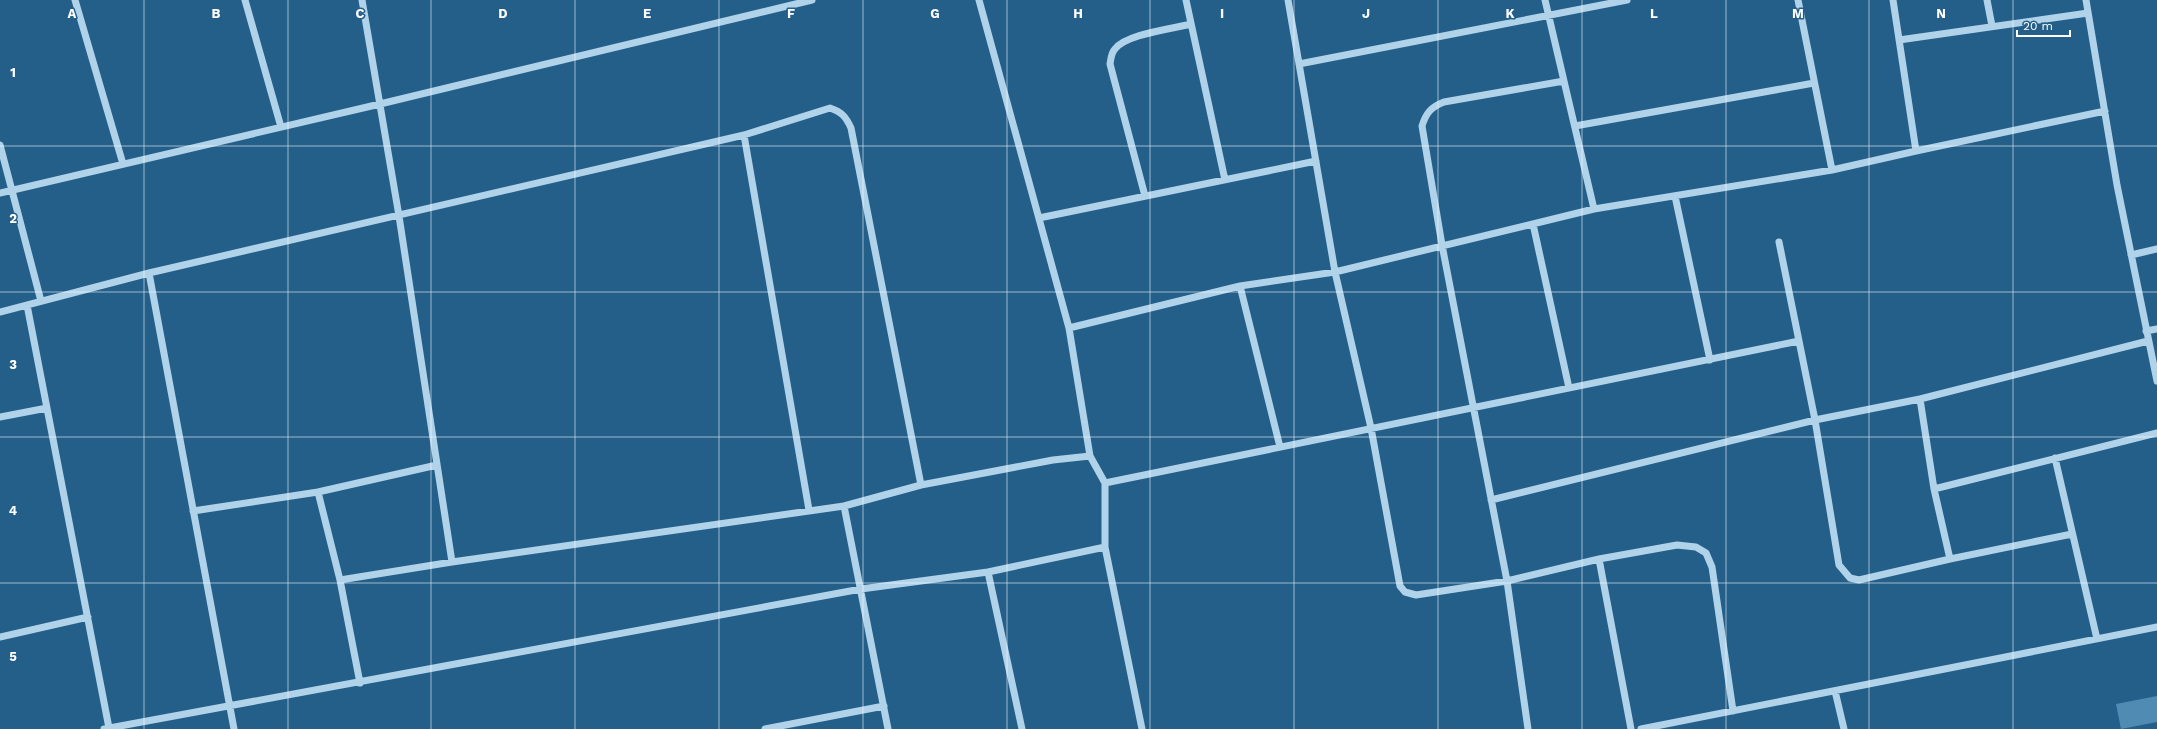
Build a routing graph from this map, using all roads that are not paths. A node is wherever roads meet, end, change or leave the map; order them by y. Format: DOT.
graph roads {
  1 [pos="75,0"];
  2 [pos="245,0"];
  3 [pos="362,0"];
  4 [pos="812,0"];
  5 [pos="979,0"];
  6 [pos="1186,0"];
  7 [pos="1288,0"];
  8 [pos="1545,0"];
  9 [pos="1627,0"];
  10 [pos="1798,0"];
  11 [pos="1893,0"];
  12 [pos="1987,0"];
  13 [pos="2086,0"];
  14 [pos="1617,1"];
  15 [pos="2088,13"];
  16 [pos="1549,15"];
  17 [pos="1191,24"];
  18 [pos="1992,26"];
  19 [pos="1899,40"];
  20 [pos="1299,64"];
  21 [pos="1564,81"];
  22 [pos="1814,83"];
  23 [pos="380,104"];
  24 [pos="2104,111"];
  25 [pos="1575,126"];
  26 [pos="281,127"];
  27 [pos="744,135"];
  28 [pos="0,145"];
  29 [pos="1916,151"];
  30 [pos="1316,161"];
  31 [pos="123,164"];
  32 [pos="1832,170"];
  33 [pos="1225,180"];
  34 [pos="12,190"];
  35 [pos="0,193"];
  36 [pos="1145,196"];
  37 [pos="1675,196"];
  38 [pos="1594,209"];
  39 [pos="399,216"];
  40 [pos="1039,218"];
  41 [pos="1533,224"];
  42 [pos="1779,242"];
  43 [pos="1442,245"];
  44 [pos="2157,249"];
  45 [pos="2131,255"];
  46 [pos="1335,272"];
  47 [pos="149,273"];
  48 [pos="1240,286"];
  49 [pos="41,301"];
  50 [pos="27,305"];
  51 [pos="0,312"];
  52 [pos="1069,328"];
  53 [pos="2157,329"];
  54 [pos="2146,331"];
  55 [pos="1799,341"];
  56 [pos="2148,341"];
  57 [pos="1710,360"];
  58 [pos="2157,381"];
  59 [pos="1569,388"];
  60 [pos="1920,400"];
  61 [pos="1474,407"];
  62 [pos="47,408"];
  63 [pos="0,417"];
  64 [pos="1815,420"];
  65 [pos="1371,428"];
  66 [pos="2157,434"];
  67 [pos="1280,447"];
  68 [pos="1090,456"];
  69 [pos="2055,458"];
  70 [pos="437,465"];
  71 [pos="1105,483"];
  72 [pos="921,485"];
  73 [pos="1934,489"];
  74 [pos="318,492"];
  75 [pos="1491,500"];
  76 [pos="844,506"];
  77 [pos="809,510"];
  78 [pos="193,511"];
  79 [pos="2072,534"];
  80 [pos="1105,547"];
  81 [pos="1599,559"];
  82 [pos="1950,559"];
  83 [pos="452,562"];
  84 [pos="988,572"];
  85 [pos="340,580"];
  86 [pos="1507,581"];
  87 [pos="861,589"];
  88 [pos="88,617"];
  89 [pos="2157,627"];
  90 [pos="0,637"];
  91 [pos="2097,639"];
  92 [pos="360,683"];
  93 [pos="1835,691"];
  94 [pos="230,706"];
  95 [pos="884,706"];
  96 [pos="1733,711"];
  97 [pos="107,728"];
  98 [pos="234,729"];
  99 [pos="765,729"];
  100 [pos="888,729"];
  101 [pos="1022,729"];
  102 [pos="1142,729"];
  103 [pos="1528,729"];
  104 [pos="1631,729"];
  105 [pos="1641,729"];
  106 [pos="1844,729"];
  1 -- 31 [label="street"];
  2 -- 26 [label="street"];
  3 -- 23 [label="street"];
  4 -- 23 [label="street"];
  5 -- 40 [label="street"];
  6 -- 17 [label="street"];
  7 -- 20 [label="street"];
  8 -- 16 [label="street"];
  9 -- 14 [label="street"];
  10 -- 22 [label="street"];
  11 -- 19 [label="street"];
  12 -- 18 [label="street"];
  13 -- 15 [label="street"];
  14 -- 16 [label="street"];
  15 -- 18 [label="street"];
  15 -- 24 [label="street"];
  16 -- 20 [label="street"];
  16 -- 21 [label="street"];
  17 -- 33 [label="street"];
  17 -- 36 [label="street"];
  18 -- 19 [label="street"];
  19 -- 29 [label="street"];
  20 -- 30 [label="street"];
  21 -- 25 [label="street"];
  21 -- 43 [label="street"];
  22 -- 25 [label="street"];
  22 -- 32 [label="street"];
  23 -- 26 [label="street"];
  23 -- 39 [label="street"];
  24 -- 29 [label="street"];
  24 -- 45 [label="street"];
  25 -- 38 [label="street"];
  26 -- 31 [label="street"];
  27 -- 39 [label="street"];
  27 -- 72 [label="street"];
  27 -- 77 [label="street"];
  28 -- 34 [label="street"];
  29 -- 32 [label="street"];
  30 -- 33 [label="street"];
  30 -- 46 [label="street"];
  31 -- 34 [label="street"];
  32 -- 37 [label="street"];
  33 -- 36 [label="street"];
  34 -- 35 [label="street"];
  34 -- 49 [label="street"];
  36 -- 40 [label="street"];
  37 -- 38 [label="street"];
  37 -- 57 [label="street"];
  38 -- 41 [label="street"];
  39 -- 47 [label="street"];
  39 -- 70 [label="street"];
  40 -- 52 [label="street"];
  41 -- 43 [label="street"];
  41 -- 59 [label="street"];
  42 -- 55 [label="street"];
  43 -- 46 [label="street"];
  43 -- 61 [label="street"];
  44 -- 45 [label="street"];
  45 -- 54 [label="street"];
  46 -- 48 [label="street"];
  46 -- 65 [label="street"];
  47 -- 49 [label="street"];
  47 -- 78 [label="street"];
  48 -- 52 [label="street"];
  48 -- 67 [label="street"];
  49 -- 50 [label="street"];
  50 -- 51 [label="street"];
  50 -- 62 [label="street"];
  52 -- 68 [label="street"];
  53 -- 54 [label="street"];
  54 -- 56 [label="street"];
  55 -- 57 [label="street"];
  55 -- 64 [label="street"];
  56 -- 58 [label="street"];
  56 -- 60 [label="street"];
  57 -- 59 [label="street"];
  59 -- 61 [label="street"];
  60 -- 64 [label="street"];
  60 -- 73 [label="street"];
  61 -- 65 [label="street"];
  61 -- 75 [label="street"];
  62 -- 63 [label="street"];
  62 -- 88 [label="street"];
  64 -- 75 [label="street"];
  64 -- 82 [label="street"];
  65 -- 67 [label="street"];
  65 -- 86 [label="street"];
  66 -- 69 [label="street"];
  67 -- 71 [label="street"];
  68 -- 71 [label="street"];
  68 -- 72 [label="street"];
  69 -- 73 [label="street"];
  69 -- 79 [label="street"];
  70 -- 74 [label="street"];
  70 -- 83 [label="street"];
  71 -- 80 [label="street"];
  72 -- 76 [label="street"];
  73 -- 82 [label="street"];
  74 -- 78 [label="street"];
  74 -- 85 [label="street"];
  75 -- 86 [label="street"];
  76 -- 77 [label="street"];
  76 -- 87 [label="street"];
  77 -- 83 [label="street"];
  78 -- 94 [label="street"];
  79 -- 82 [label="street"];
  79 -- 91 [label="street"];
  80 -- 84 [label="street"];
  80 -- 102 [label="street"];
  81 -- 86 [label="street"];
  81 -- 96 [label="street"];
  81 -- 104 [label="street"];
  83 -- 85 [label="street"];
  84 -- 87 [label="street"];
  84 -- 101 [label="street"];
  85 -- 92 [label="street"];
  86 -- 103 [label="street"];
  87 -- 92 [label="street"];
  87 -- 95 [label="street"];
  88 -- 90 [label="street"];
  88 -- 97 [label="street"];
  89 -- 91 [label="street"];
  91 -- 93 [label="street"];
  92 -- 94 [label="street"];
  93 -- 96 [label="street"];
  93 -- 106 [label="street"];
  94 -- 97 [label="street"];
  94 -- 98 [label="street"];
  95 -- 99 [label="street"];
  95 -- 100 [label="street"];
  96 -- 105 [label="street"];
}
